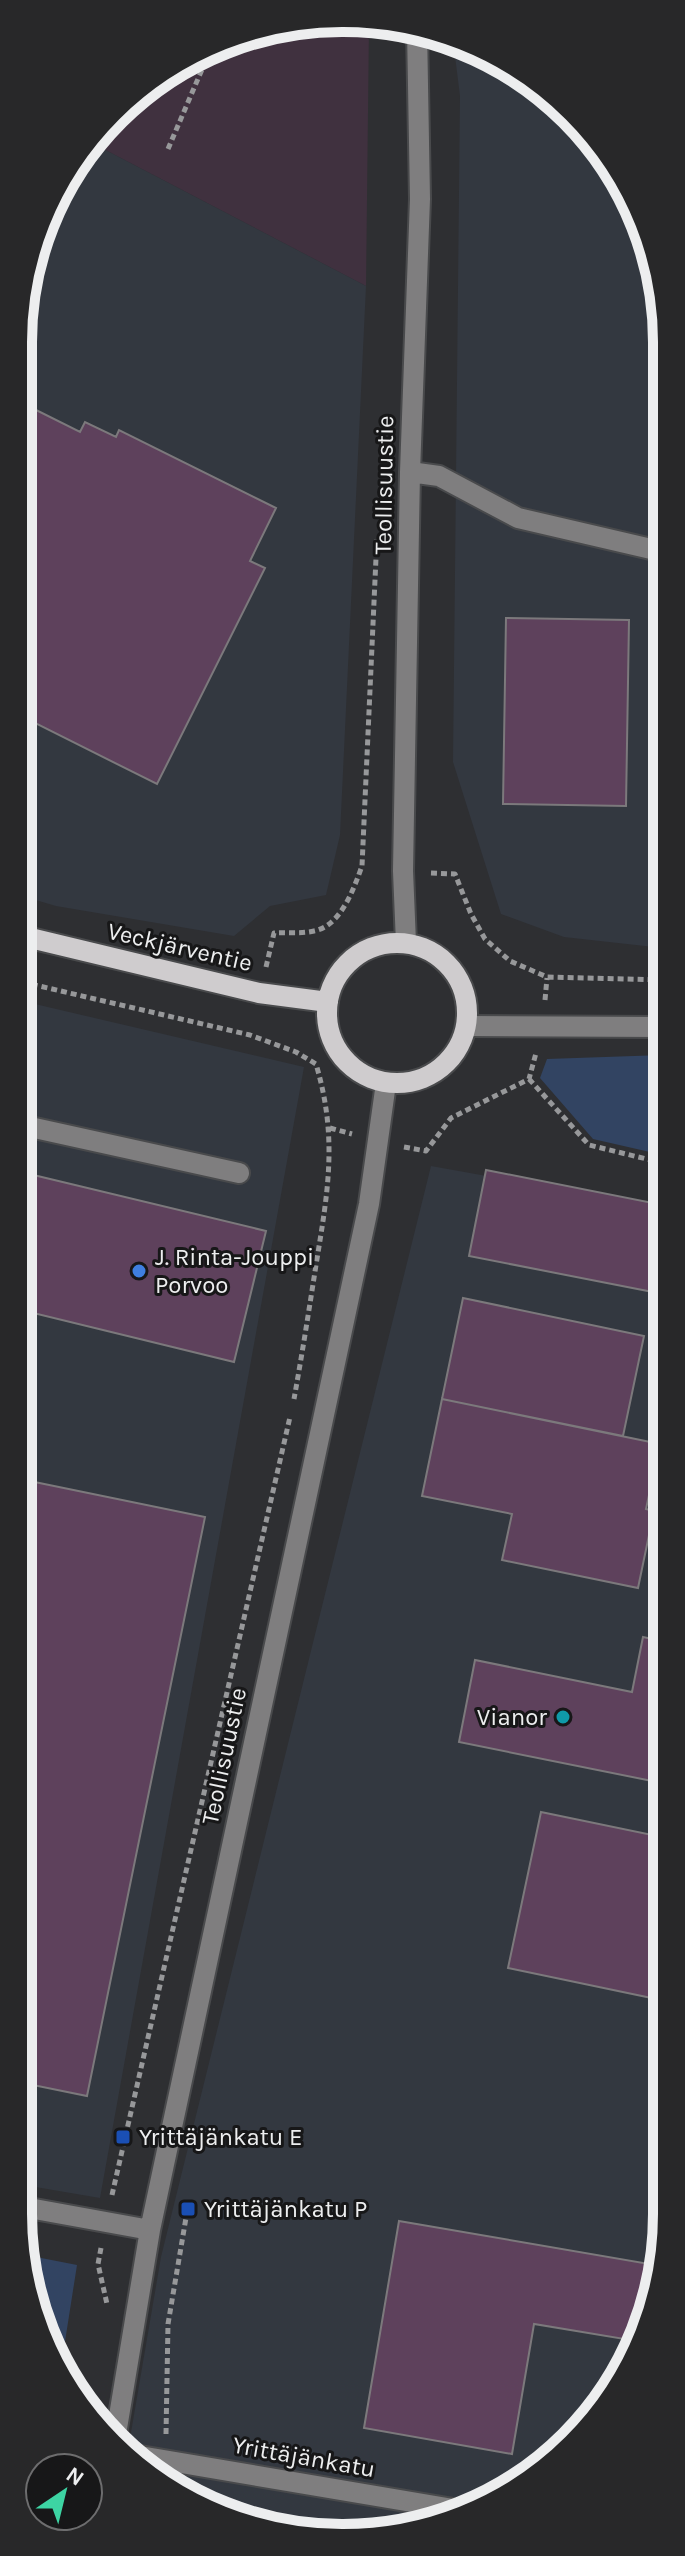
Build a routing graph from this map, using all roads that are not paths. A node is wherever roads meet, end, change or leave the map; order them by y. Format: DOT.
graph roads {
  1 [pos="418,42"];
  2 [pos="410,472"];
  3 [pos="653,549"];
  4 [pos="32,938"];
  5 [pos="406,943"];
  6 [pos="328,1002"];
  7 [pos="467,1026"];
  8 [pos="653,1027"];
  9 [pos="386,1083"];
  10 [pos="32,1127"];
  11 [pos="239,1173"];
  12 [pos="32,2209"];
  13 [pos="150,2230"];
  14 [pos="117,2427"];
  15 [pos="150,2458"];
  16 [pos="444,2507"];
  1 -- 2 [label="street, Teollisuustie"];
  2 -- 3 [label="street"];
  2 -- 5 [label="street, Teollisuustie"];
  4 -- 6 [label="main road, Veckjärventie"];
  5 -- 6 [label="main road"];
  5 -- 7 [label="main road"];
  6 -- 9 [label="main road"];
  7 -- 8 [label="street"];
  7 -- 9 [label="main road"];
  9 -- 13 [label="street, Teollisuustie"];
  10 -- 11 [label="street"];
  12 -- 13 [label="street"];
  13 -- 14 [label="street, Teollisuustie"];
  15 -- 16 [label="street, Yrittäjänkatu"];
}
